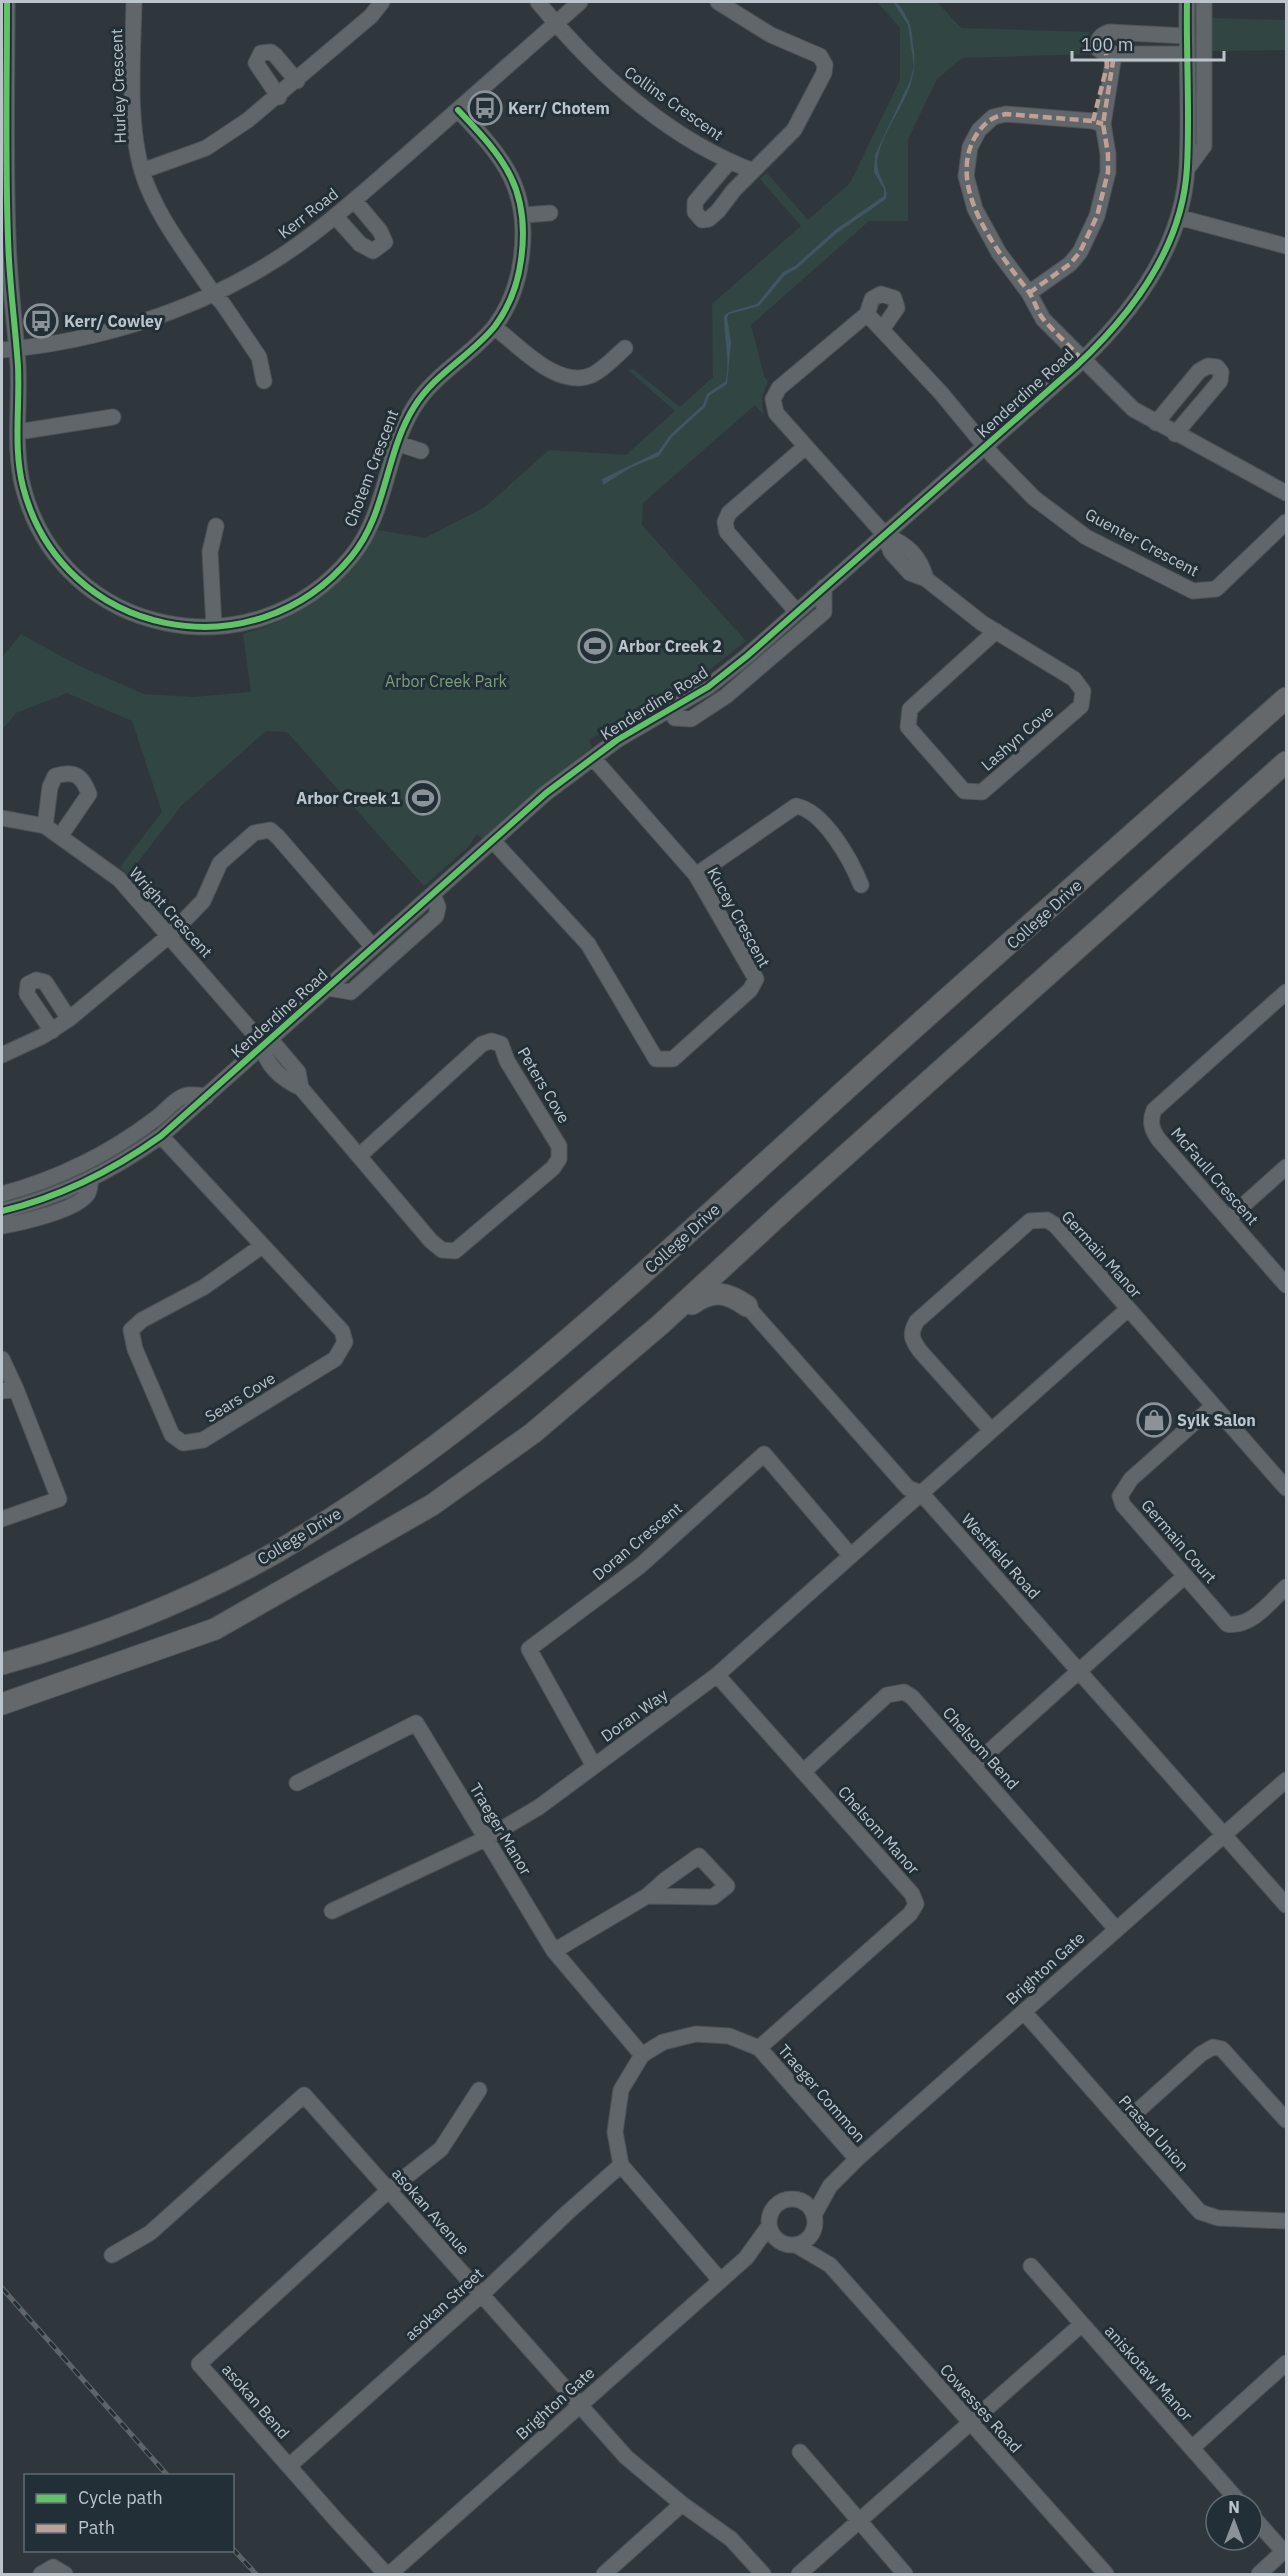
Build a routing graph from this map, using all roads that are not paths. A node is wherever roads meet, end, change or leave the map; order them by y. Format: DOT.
graph roads {
  1 [pos="7,2"];
  2 [pos="134,2"];
  3 [pos="382,2"];
  4 [pos="538,2"];
  5 [pos="580,2"];
  6 [pos="718,2"];
  7 [pos="1187,2"];
  8 [pos="1204,2"];
  9 [pos="556,23"];
  10 [pos="1186,36"];
  11 [pos="1110,54"];
  12 [pos="1187,54"];
  13 [pos="297,81"];
  14 [pos="279,97"];
  15 [pos="458,110"];
  16 [pos="1098,122"];
  17 [pos="729,162"];
  18 [pos="1187,169"];
  19 [pos="142,171"];
  20 [pos="753,171"];
  21 [pos="354,200"];
  22 [pos="550,213"];
  23 [pos="525,215"];
  24 [pos="335,216"];
  25 [pos="1178,217"];
  26 [pos="1287,246"];
  27 [pos="213,293"];
  28 [pos="1029,293"];
  29 [pos="867,314"];
  30 [pos="494,327"];
  31 [pos="883,328"];
  32 [pos="625,348"];
  33 [pos="9,349"];
  34 [pos="1082,360"];
  35 [pos="264,381"];
  36 [pos="113,417"];
  37 [pos="1156,423"];
  38 [pos="18,432"];
  39 [pos="1175,434"];
  40 [pos="396,443"];
  41 [pos="805,447"];
  42 [pos="985,447"];
  43 [pos="421,451"];
  44 [pos="1287,493"];
  45 [pos="1287,522"];
  46 [pos="216,526"];
  47 [pos="885,535"];
  48 [pos="824,587"];
  49 [pos="796,611"];
  50 [pos="214,627"];
  51 [pos="996,631"];
  52 [pos="1287,680"];
  53 [pos="1287,698"];
  54 [pos="670,710"];
  55 [pos="593,758"];
  56 [pos="1285,764"];
  57 [pos="2,818"];
  58 [pos="45,826"];
  59 [pos="61,835"];
  60 [pos="494,842"];
  61 [pos="696,875"];
  62 [pos="861,885"];
  63 [pos="1074,887"];
  64 [pos="433,894"];
  65 [pos="170,935"];
  66 [pos="373,947"];
  67 [pos="328,988"];
  68 [pos="1287,992"];
  69 [pos="69,1019"];
  70 [pos="52,1030"];
  71 [pos="263,1044"];
  72 [pos="2,1055"];
  73 [pos="206,1097"];
  74 [pos="162,1136"];
  75 [pos="359,1156"];
  76 [pos="1287,1167"];
  77 [pos="91,1179"];
  78 [pos="2,1194"];
  79 [pos="2,1211"];
  80 [pos="1228,1219"];
  81 [pos="2,1226"];
  82 [pos="262,1246"];
  83 [pos="1287,1285"];
  84 [pos="747,1306"];
  85 [pos="1128,1309"];
  86 [pos="661,1324"];
  87 [pos="2,1359"];
  88 [pos="9,1390"];
  89 [pos="1213,1406"];
  90 [pos="990,1429"];
  91 [pos="1287,1488"];
  92 [pos="921,1494"];
  93 [pos="2,1519"];
  94 [pos="851,1556"];
  95 [pos="1185,1576"];
  96 [pos="1287,1587"];
  97 [pos="2,1664"];
  98 [pos="1079,1672"];
  99 [pos="717,1675"];
  100 [pos="2,1704"];
  101 [pos="594,1766"];
  102 [pos="973,1767"];
  103 [pos="803,1772"];
  104 [pos="1287,1780"];
  105 [pos="297,1783"];
  106 [pos="1224,1835"];
  107 [pos="485,1839"];
  108 [pos="647,1896"];
  109 [pos="1287,1905"];
  110 [pos="332,1911"];
  111 [pos="1116,1929"];
  112 [pos="554,1951"];
  113 [pos="1024,2012"];
  114 [pos="759,2048"];
  115 [pos="642,2055"];
  116 [pos="478,2090"];
  117 [pos="1287,2120"];
  118 [pos="1123,2124"];
  119 [pos="857,2159"];
  120 [pos="621,2165"];
  121 [pos="830,2186"];
  122 [pos="389,2190"];
  123 [pos="797,2199"];
  124 [pos="1287,2221"];
  125 [pos="814,2223"];
  126 [pos="769,2226"];
  127 [pos="789,2244"];
  128 [pos="112,2255"];
  129 [pos="746,2258"];
  130 [pos="830,2265"];
  131 [pos="1031,2266"];
  132 [pos="720,2280"];
  133 [pos="481,2295"];
  134 [pos="1082,2324"];
  135 [pos="1287,2363"];
  136 [pos="580,2404"];
  137 [pos="970,2423"];
  138 [pos="1192,2448"];
  139 [pos="800,2452"];
  140 [pos="289,2466"];
  141 [pos="1231,2492"];
  142 [pos="682,2504"];
  143 [pos="858,2522"];
  144 [pos="1264,2529"];
  145 [pos="1285,2551"];
  146 [pos="40,2574"];
  147 [pos="65,2574"];
  148 [pos="386,2574"];
  149 [pos="604,2574"];
  150 [pos="763,2574"];
  151 [pos="799,2574"];
  152 [pos="906,2574"];
  153 [pos="1106,2574"];
  154 [pos="1259,2574"];
  1 -- 33 [label="street, Chotem Crescent"];
  2 -- 19 [label="street, Hurley Crescent"];
  3 -- 13 [label="street"];
  4 -- 9 [label="street, Collins Crescent"];
  5 -- 9 [label="street, Kerr Road"];
  6 -- 20 [label="street"];
  7 -- 10 [label="street, Kenderdine Road"];
  8 -- 18 [label="street, Kenderdine Road"];
  9 -- 15 [label="street, Kerr Road"];
  9 -- 17 [label="street, Collins Crescent"];
  10 -- 11 [label="street"];
  10 -- 12 [label="street, Kenderdine Road"];
  11 -- 12 [label="street"];
  11 -- 16 [label="street"];
  12 -- 18 [label="street, Kenderdine Road"];
  13 -- 14 [label="street"];
  13 -- 14 [label="street"];
  14 -- 19 [label="street"];
  15 -- 21 [label="street, Kerr Road"];
  15 -- 23 [label="street, Chotem Crescent"];
  16 -- 28 [label="street"];
  16 -- 28 [label="street"];
  17 -- 20 [label="street, Collins Crescent"];
  17 -- 20 [label="street"];
  18 -- 25 [label="street, Kenderdine Road"];
  19 -- 27 [label="street, Hurley Crescent"];
  21 -- 24 [label="street, Kerr Road"];
  21 -- 24 [label="street"];
  22 -- 23 [label="street"];
  23 -- 30 [label="street, Chotem Crescent"];
  24 -- 27 [label="street, Kerr Road"];
  25 -- 26 [label="street"];
  25 -- 34 [label="street, Kenderdine Road"];
  27 -- 33 [label="street, Kerr Road"];
  27 -- 35 [label="street, Hurley Crescent"];
  28 -- 34 [label="street"];
  29 -- 31 [label="street"];
  29 -- 31 [label="street"];
  29 -- 41 [label="street, Lashyn Cove"];
  30 -- 32 [label="street"];
  30 -- 40 [label="street, Chotem Crescent"];
  31 -- 42 [label="street, Guenter Crescent"];
  33 -- 38 [label="street, Chotem Crescent"];
  34 -- 37 [label="street"];
  34 -- 42 [label="street, Kenderdine Road"];
  36 -- 38 [label="street"];
  37 -- 39 [label="street"];
  37 -- 39 [label="street"];
  38 -- 50 [label="street, Chotem Crescent"];
  39 -- 44 [label="street"];
  40 -- 43 [label="street"];
  40 -- 50 [label="street, Chotem Crescent"];
  41 -- 47 [label="street, Lashyn Cove"];
  41 -- 49 [label="street"];
  42 -- 45 [label="street, Guenter Crescent"];
  42 -- 47 [label="street, Kenderdine Road"];
  46 -- 50 [label="street"];
  47 -- 48 [label="street, Kenderdine Road"];
  47 -- 51 [label="street, Lashyn Cove"];
  48 -- 49 [label="street, Kenderdine Road"];
  48 -- 54 [label="street, Kenderdine Road"];
  49 -- 54 [label="street, Kenderdine Road"];
  51 -- 51 [label="street, Lashyn Cove"];
  52 -- 63 [label="highway"];
  53 -- 63 [label="highway, College Drive"];
  54 -- 55 [label="street, Kenderdine Road"];
  55 -- 60 [label="street, Kenderdine Road"];
  55 -- 61 [label="street, Kucey Crescent"];
  56 -- 86 [label="highway"];
  57 -- 58 [label="street, Wright Crescent"];
  58 -- 59 [label="street, Wright Crescent"];
  58 -- 59 [label="street"];
  59 -- 65 [label="street, Wright Crescent"];
  60 -- 61 [label="street, Kucey Crescent"];
  60 -- 64 [label="street, Kenderdine Road"];
  61 -- 62 [label="street"];
  63 -- 97 [label="highway, College Drive"];
  64 -- 66 [label="street, Kenderdine Road"];
  64 -- 67 [label="street, Kenderdine Road"];
  65 -- 66 [label="street"];
  65 -- 69 [label="street"];
  65 -- 71 [label="street, Wright Crescent"];
  66 -- 67 [label="street, Kenderdine Road"];
  67 -- 71 [label="street, Kenderdine Road"];
  68 -- 80 [label="street, McFaull Crescent"];
  69 -- 70 [label="street"];
  69 -- 70 [label="street"];
  70 -- 72 [label="street"];
  71 -- 73 [label="street, Kenderdine Road"];
  71 -- 75 [label="street, Peters Cove"];
  73 -- 74 [label="street, Kenderdine Road"];
  73 -- 78 [label="street"];
  74 -- 77 [label="street, Kenderdine Road"];
  74 -- 82 [label="street, Sears Cove"];
  75 -- 75 [label="street, Peters Cove"];
  76 -- 80 [label="street"];
  77 -- 79 [label="street, Kenderdine Road"];
  77 -- 81 [label="street, Kenderdine Road"];
  80 -- 83 [label="street, McFaull Crescent"];
  82 -- 82 [label="street, Sears Cove"];
  84 -- 86 [label="highway"];
  84 -- 92 [label="street, Westfield Road"];
  85 -- 89 [label="street, Germain Manor"];
  85 -- 90 [label="street, Doran Way"];
  85 -- 90 [label="street, Germain Manor"];
  86 -- 100 [label="highway"];
  87 -- 88 [label="street"];
  88 -- 93 [label="street"];
  89 -- 91 [label="street, Germain Manor"];
  89 -- 95 [label="street, Germain Court"];
  90 -- 92 [label="street, Doran Way"];
  92 -- 94 [label="street, Doran Way"];
  92 -- 98 [label="street, Westfield Road"];
  94 -- 99 [label="street, Doran Way"];
  94 -- 101 [label="street, Doran Crescent"];
  95 -- 96 [label="street, Germain Court"];
  95 -- 98 [label="street"];
  98 -- 102 [label="street"];
  98 -- 106 [label="street, Westfield Road"];
  99 -- 101 [label="street, Doran Way"];
  99 -- 103 [label="street, Chelsom Manor"];
  101 -- 107 [label="street, Doran Way"];
  102 -- 103 [label="street, Chelsom Bend"];
  102 -- 111 [label="street, Chelsom Bend"];
  103 -- 114 [label="street, Chelsom Manor"];
  104 -- 106 [label="street, Brighton Gate"];
  105 -- 107 [label="street, Traeger Manor"];
  106 -- 109 [label="street, Westfield Road"];
  106 -- 111 [label="street, Brighton Gate"];
  107 -- 110 [label="street, Doran Way"];
  107 -- 112 [label="street, Traeger Manor"];
  108 -- 108 [label="street"];
  108 -- 112 [label="street"];
  111 -- 113 [label="street, Brighton Gate"];
  112 -- 115 [label="street, Traeger Manor"];
  113 -- 118 [label="street, Prasad Union"];
  113 -- 119 [label="street, Brighton Gate"];
  114 -- 115 [label="street, Traeger Common"];
  114 -- 119 [label="street, Traeger Common"];
  115 -- 120 [label="street"];
  116 -- 122 [label="street"];
  117 -- 118 [label="street"];
  118 -- 124 [label="street, Prasad Union"];
  119 -- 121 [label="street, Brighton Gate"];
  120 -- 132 [label="street"];
  120 -- 133 [label="street, asokan Street"];
  121 -- 123 [label="street, Brighton Gate"];
  121 -- 125 [label="street, Brighton Gate"];
  122 -- 128 [label="street, asokan Avenue"];
  122 -- 133 [label="street, asokan Avenue"];
  122 -- 140 [label="street, asokan Bend"];
  123 -- 125 [label="street"];
  123 -- 126 [label="street"];
  125 -- 127 [label="street"];
  125 -- 130 [label="street, Cowesses Road"];
  126 -- 127 [label="street"];
  126 -- 129 [label="street, Brighton Gate"];
  127 -- 129 [label="street, Brighton Gate"];
  127 -- 130 [label="street, Cowesses Road"];
  129 -- 132 [label="street, Brighton Gate"];
  130 -- 137 [label="street, Cowesses Road"];
  131 -- 134 [label="street"];
  132 -- 136 [label="street, Brighton Gate"];
  133 -- 136 [label="street, asokan Avenue"];
  133 -- 140 [label="street, asokan Street"];
  134 -- 137 [label="street, aniskotaw Manor"];
  134 -- 138 [label="street, aniskotaw Manor"];
  135 -- 138 [label="street"];
  136 -- 142 [label="street, asokan Avenue"];
  136 -- 148 [label="street, Brighton Gate"];
  137 -- 143 [label="street, aniskotaw Manor"];
  137 -- 153 [label="street, Cowesses Road"];
  138 -- 141 [label="street, aniskotaw Manor"];
  139 -- 143 [label="street"];
  140 -- 148 [label="street, asokan Bend"];
  142 -- 149 [label="street"];
  142 -- 150 [label="street, asokan Avenue"];
  143 -- 151 [label="street, aniskotaw Manor"];
  143 -- 152 [label="street"];
  144 -- 145 [label="street"];
  145 -- 154 [label="street"];
  146 -- 147 [label="street"];
}
